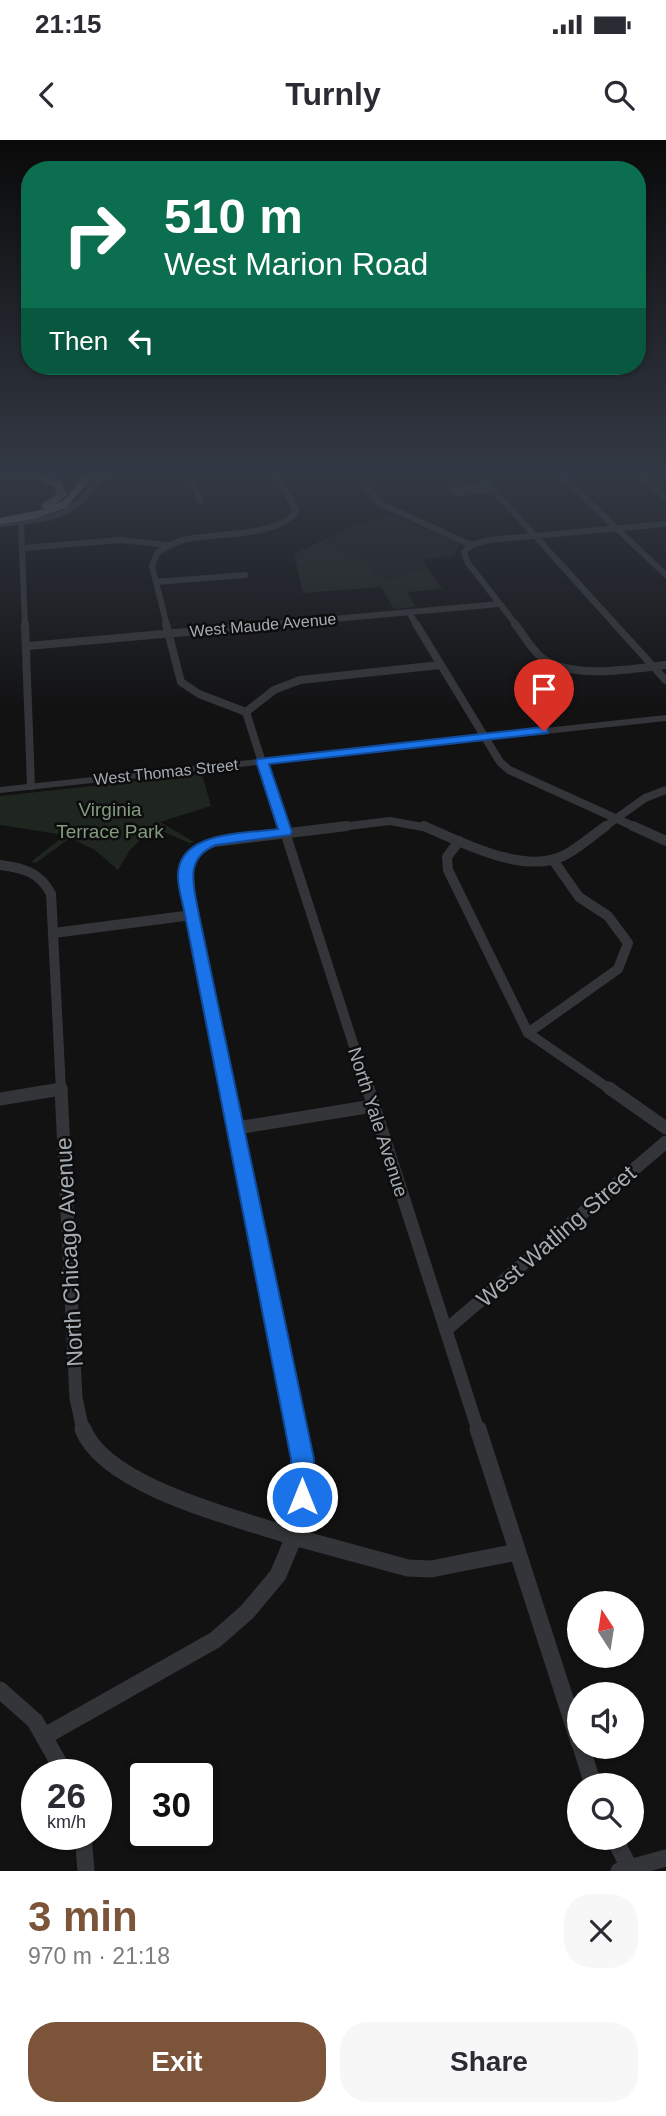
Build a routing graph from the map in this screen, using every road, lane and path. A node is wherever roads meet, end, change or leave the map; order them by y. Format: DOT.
graph roads {
  1 [pos="23,550"];
  2 [pos="161,550"];
  3 [pos="466,550"];
  4 [pos="547,550"];
  5 [pos="640,550"];
  6 [pos="245,575"];
  7 [pos="666,575"];
  8 [pos="156,582"];
  9 [pos="499,604"];
  10 [pos="409,612"];
  11 [pos="167,634"];
  12 [pos="27,646"];
  13 [pos="440,665"];
  14 [pos="666,665"];
  15 [pos="556,666"];
  16 [pos="652,666"];
  17 [pos="569,670"];
  18 [pos="666,681"];
  19 [pos="246,712"];
  20 [pos="666,718"];
  21 [pos="485,737"];
  22 [pos="262,761"];
  23 [pos="31,786"];
  24 [pos="0,789"];
  25 [pos="666,790"];
  26 [pos="615,818"];
  27 [pos="285,832"];
  28 [pos="459,841"];
  29 [pos="666,841"];
  30 [pos="553,860"];
  31 [pos="0,865"];
  32 [pos="192,915"];
  33 [pos="54,933"];
  34 [pos="527,1033"];
  35 [pos="61,1089"];
  36 [pos="0,1098"];
  37 [pos="373,1106"];
  38 [pos="237,1128"];
  39 [pos="666,1128"];
  40 [pos="666,1142"];
  41 [pos="446,1331"];
  42 [pos="294,1537"];
  43 [pos="517,1552"];
  44 [pos="0,1690"];
  45 [pos="567,1704"];
  46 [pos="45,1736"];
  47 [pos="57,1759"];
  48 [pos="84,1850"];
  49 [pos="618,1850"];
  50 [pos="666,1858"];
  51 [pos="626,1870"];
  52 [pos="86,1871"];
  1 -- 12 [label="street"];
  2 -- 8 [label="street"];
  3 -- 9 [label="street"];
  4 -- 16 [label="street"];
  5 -- 7 [label="street"];
  6 -- 8 [label="street"];
  8 -- 11 [label="street"];
  9 -- 10 [label="street, West Maude Avenue"];
  9 -- 15 [label="street"];
  10 -- 11 [label="street, West Maude Avenue"];
  10 -- 13 [label="street"];
  11 -- 12 [label="street, West Maude Avenue"];
  11 -- 19 [label="street"];
  12 -- 23 [label="street"];
  13 -- 19 [label="street"];
  13 -- 21 [label="street"];
  14 -- 16 [label="street"];
  15 -- 17 [label="street"];
  15 -- 17 [label="street"];
  16 -- 17 [label="street"];
  16 -- 18 [label="street"];
  19 -- 22 [label="street, North Yale Avenue"];
  20 -- 21 [label="street, West Thomas Street"];
  21 -- 22 [label="street, West Thomas Street"];
  21 -- 26 [label="street"];
  22 -- 23 [label="street, West Thomas Street"];
  22 -- 27 [label="street, North Yale Avenue"];
  23 -- 24 [label="street, West Thomas Street"];
  25 -- 26 [label="street"];
  26 -- 29 [label="street"];
  26 -- 30 [label="street"];
  27 -- 28 [label="street"];
  27 -- 32 [label="street"];
  27 -- 37 [label="street, North Yale Avenue"];
  28 -- 30 [label="street"];
  28 -- 34 [label="street"];
  30 -- 34 [label="street"];
  31 -- 33 [label="street, North Chicago Avenue"];
  32 -- 33 [label="street"];
  32 -- 38 [label="street"];
  33 -- 35 [label="street, North Chicago Avenue"];
  34 -- 39 [label="street"];
  35 -- 36 [label="street"];
  35 -- 42 [label="street, North Chicago Avenue"];
  37 -- 38 [label="street"];
  37 -- 41 [label="street, North Yale Avenue"];
  38 -- 42 [label="street"];
  40 -- 41 [label="street, West Watling Street"];
  41 -- 43 [label="street, North Yale Avenue"];
  42 -- 43 [label="street, North Chicago Avenue"];
  42 -- 46 [label="street"];
  43 -- 45 [label="street, North Yale Avenue"];
  44 -- 46 [label="street"];
  46 -- 47 [label="street"];
  48 -- 52 [label="street"];
  49 -- 51 [label="street"];
  50 -- 51 [label="street"];
}
